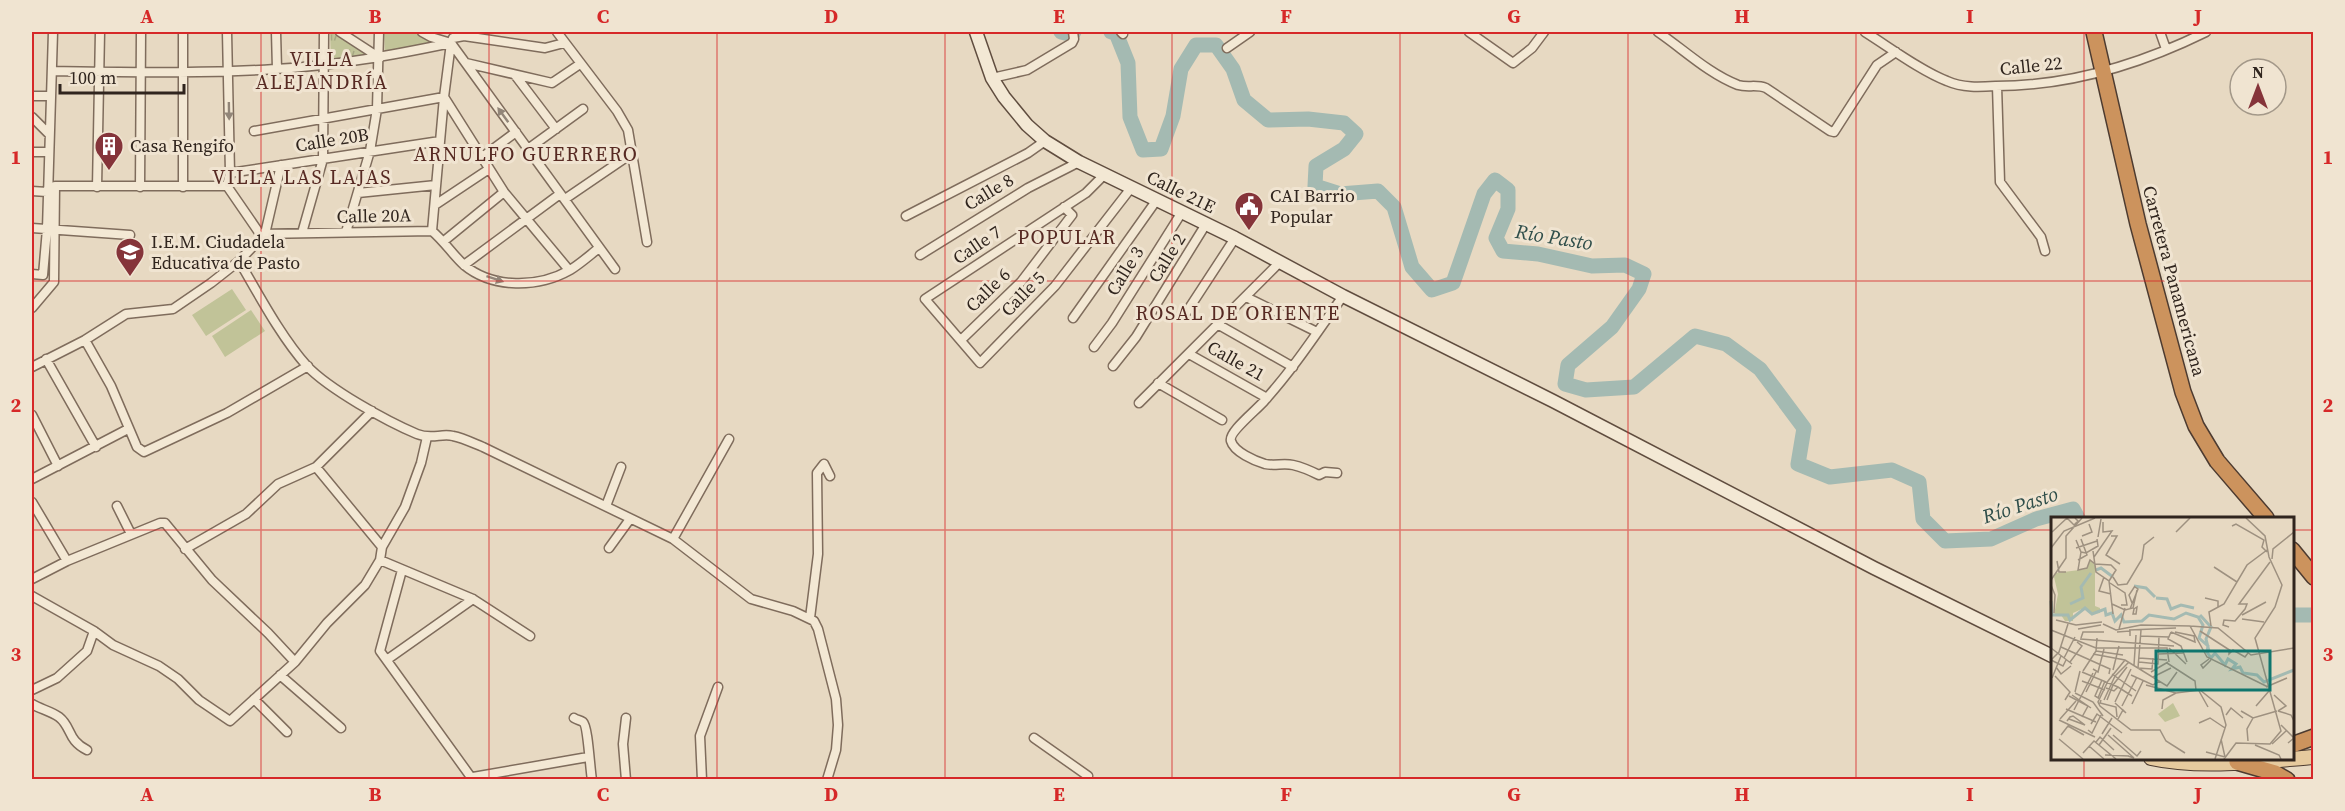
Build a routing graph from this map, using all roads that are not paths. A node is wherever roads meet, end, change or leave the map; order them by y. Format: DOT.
graph roads {
  1 [pos="53,32"];
  2 [pos="100,32"];
  3 [pos="141,32"];
  4 [pos="183,32"];
  5 [pos="227,32"];
  6 [pos="276,32"];
  7 [pos="324,32"];
  8 [pos="340,32"];
  9 [pos="379,32"];
  10 [pos="422,32"];
  11 [pos="557,32"];
  12 [pos="976,32"];
  13 [pos="1250,32"];
  14 [pos="1468,32"];
  15 [pos="1544,32"];
  16 [pos="1658,32"];
  17 [pos="1865,32"];
  18 [pos="2094,32"];
  19 [pos="2160,32"];
  20 [pos="2206,32"];
  21 [pos="1074,35"];
  22 [pos="451,43"];
  23 [pos="564,43"];
  24 [pos="1227,48"];
  25 [pos="2166,50"];
  26 [pos="1896,52"];
  27 [pos="380,57"];
  28 [pos="465,63"];
  29 [pos="580,64"];
  30 [pos="325,65"];
  31 [pos="277,69"];
  32 [pos="52,71"];
  33 [pos="100,71"];
  34 [pos="141,72"];
  35 [pos="228,72"];
  36 [pos="2103,72"];
  37 [pos="184,73"];
  38 [pos="515,75"];
  39 [pos="992,78"];
  40 [pos="1997,86"];
  41 [pos="32,96"];
  42 [pos="50,96"];
  43 [pos="444,96"];
  44 [pos="377,109"];
  45 [pos="583,109"];
  46 [pos="323,118"];
  47 [pos="35,120"];
  48 [pos="556,129"];
  49 [pos="32,131"];
  50 [pos="254,131"];
  51 [pos="516,132"];
  52 [pos="48,134"];
  53 [pos="440,141"];
  54 [pos="1045,141"];
  55 [pos="528,149"];
  56 [pos="32,152"];
  57 [pos="48,152"];
  58 [pos="370,152"];
  59 [pos="631,154"];
  60 [pos="481,158"];
  61 [pos="323,159"];
  62 [pos="1078,162"];
  63 [pos="281,165"];
  64 [pos="489,169"];
  65 [pos="230,173"];
  66 [pos="1104,175"];
  67 [pos="436,185"];
  68 [pos="56,186"];
  69 [pos="227,186"];
  70 [pos="97,187"];
  71 [pos="140,187"];
  72 [pos="183,187"];
  73 [pos="1131,188"];
  74 [pos="32,191"];
  75 [pos="47,192"];
  76 [pos="504,192"];
  77 [pos="358,193"];
  78 [pos="562,197"];
  79 [pos="1155,201"];
  80 [pos="435,205"];
  81 [pos="1064,207"];
  82 [pos="1182,212"];
  83 [pos="906,216"];
  84 [pos="525,218"];
  85 [pos="1206,224"];
  86 [pos="32,228"];
  87 [pos="50,230"];
  88 [pos="432,231"];
  89 [pos="346,232"];
  90 [pos="302,233"];
  91 [pos="266,234"];
  92 [pos="130,235"];
  93 [pos="1235,238"];
  94 [pos="444,241"];
  95 [pos="646,242"];
  96 [pos="599,248"];
  97 [pos="2045,251"];
  98 [pos="920,255"];
  99 [pos="239,261"];
  100 [pos="1280,263"];
  101 [pos="464,265"];
  102 [pos="615,269"];
  103 [pos="569,270"];
  104 [pos="32,274"];
  105 [pos="1343,296"];
  106 [pos="1246,297"];
  107 [pos="32,308"];
  108 [pos="1186,313"];
  109 [pos="1072,318"];
  110 [pos="1220,325"];
  111 [pos="1317,332"];
  112 [pos="85,340"];
  113 [pos="961,340"];
  114 [pos="1094,347"];
  115 [pos="1188,354"];
  116 [pos="46,359"];
  117 [pos="308,366"];
  118 [pos="1113,366"];
  119 [pos="32,367"];
  120 [pos="1293,367"];
  121 [pos="1158,383"];
  122 [pos="1268,398"];
  123 [pos="1139,403"];
  124 [pos="372,411"];
  125 [pos="32,415"];
  126 [pos="1222,420"];
  127 [pos="128,429"];
  128 [pos="427,437"];
  129 [pos="729,439"];
  130 [pos="96,447"];
  131 [pos="58,466"];
  132 [pos="316,467"];
  133 [pos="621,467"];
  134 [pos="1337,473"];
  135 [pos="830,476"];
  136 [pos="32,479"];
  137 [pos="32,502"];
  138 [pos="117,506"];
  139 [pos="606,506"];
  140 [pos="2264,517"];
  141 [pos="630,519"];
  142 [pos="131,534"];
  143 [pos="673,539"];
  144 [pos="382,547"];
  145 [pos="609,548"];
  146 [pos="185,549"];
  147 [pos="2294,553"];
  148 [pos="380,560"];
  149 [pos="67,561"];
  150 [pos="402,570"];
  151 [pos="2313,577"];
  152 [pos="32,579"];
  153 [pos="32,596"];
  154 [pos="473,599"];
  155 [pos="810,618"];
  156 [pos="94,631"];
  157 [pos="530,636"];
  158 [pos="2025,642"];
  159 [pos="2051,655"];
  160 [pos="388,659"];
  161 [pos="295,662"];
  162 [pos="2051,666"];
  163 [pos="280,675"];
  164 [pos="717,687"];
  165 [pos="32,690"];
  166 [pos="254,699"];
  167 [pos="32,704"];
  168 [pos="574,718"];
  169 [pos="626,718"];
  170 [pos="341,728"];
  171 [pos="287,732"];
  172 [pos="1034,738"];
  173 [pos="2313,738"];
  174 [pos="2294,744"];
  175 [pos="87,750"];
  176 [pos="588,757"];
  177 [pos="2156,760"];
  178 [pos="2259,760"];
  179 [pos="2237,762"];
  180 [pos="473,778"];
  181 [pos="592,780"];
  182 [pos="626,780"];
  183 [pos="702,780"];
  184 [pos="827,780"];
  185 [pos="1085,780"];
  186 [pos="2287,780"];
  1 -- 32 [label="street"];
  2 -- 33 [label="street"];
  3 -- 34 [label="street"];
  4 -- 37 [label="street"];
  5 -- 35 [label="street"];
  6 -- 31 [label="street"];
  7 -- 30 [label="street"];
  8 -- 27 [label="street"];
  9 -- 27 [label="street"];
  10 -- 22 [label="street"];
  11 -- 23 [label="street"];
  12 -- 39 [label="main road, Calle 21E"];
  13 -- 24 [label="street"];
  14 -- 15 [label="street"];
  16 -- 26 [label="street"];
  17 -- 26 [label="street, Calle 22"];
  18 -- 36 [label="highway, Carretera Panamericana"];
  19 -- 25 [label="street"];
  20 -- 25 [label="street, Calle 22"];
  21 -- 39 [label="street"];
  22 -- 23 [label="street"];
  22 -- 27 [label="street"];
  22 -- 28 [label="street"];
  22 -- 43 [label="street"];
  23 -- 29 [label="street"];
  25 -- 36 [label="street, Calle 22"];
  26 -- 40 [label="street, Calle 22"];
  27 -- 30 [label="street"];
  27 -- 44 [label="street"];
  28 -- 38 [label="street"];
  51 -- 28 [label="street, one-way"];
  29 -- 38 [label="street"];
  29 -- 59 [label="street"];
  30 -- 31 [label="street"];
  30 -- 46 [label="street"];
  31 -- 35 [label="street"];
  32 -- 33 [label="street"];
  32 -- 42 [label="street"];
  33 -- 34 [label="street"];
  33 -- 70 [label="street"];
  34 -- 37 [label="street"];
  34 -- 71 [label="street"];
  35 -- 37 [label="street"];
  35 -- 65 [label="street, one-way"];
  36 -- 40 [label="street, Calle 22"];
  36 -- 140 [label="highway, Carretera Panamericana"];
  37 -- 72 [label="street"];
  38 -- 48 [label="street"];
  39 -- 54 [label="main road, Calle 21E"];
  40 -- 97 [label="street"];
  41 -- 42 [label="street"];
  42 -- 52 [label="street"];
  43 -- 44 [label="street"];
  43 -- 53 [label="street"];
  43 -- 60 [label="street"];
  44 -- 46 [label="street"];
  44 -- 58 [label="street"];
  45 -- 48 [label="street"];
  46 -- 50 [label="street"];
  46 -- 61 [label="street"];
  47 -- 49 [label="street"];
  47 -- 52 [label="street"];
  48 -- 55 [label="street"];
  51 -- 55 [label="street"];
  51 -- 60 [label="street"];
  52 -- 57 [label="street"];
  53 -- 58 [label="street, Calle 20B"];
  53 -- 67 [label="street"];
  54 -- 62 [label="main road, Calle 21E"];
  54 -- 83 [label="street"];
  55 -- 78 [label="street"];
  56 -- 57 [label="street"];
  57 -- 75 [label="street"];
  58 -- 61 [label="street, Calle 20B"];
  58 -- 77 [label="street"];
  59 -- 78 [label="street"];
  59 -- 95 [label="street"];
  60 -- 64 [label="street"];
  61 -- 63 [label="street, Calle 20B"];
  61 -- 90 [label="street"];
  62 -- 66 [label="main road, Calle 21E"];
  62 -- 98 [label="street, Calle 8"];
  63 -- 65 [label="street, Calle 20B"];
  63 -- 91 [label="street"];
  64 -- 76 [label="street"];
  64 -- 80 [label="street"];
  65 -- 69 [label="street"];
  66 -- 73 [label="main road, Calle 21E"];
  66 -- 81 [label="street, Calle 7"];
  67 -- 77 [label="street"];
  67 -- 80 [label="street"];
  68 -- 70 [label="street"];
  68 -- 75 [label="street"];
  68 -- 87 [label="street"];
  69 -- 72 [label="street"];
  69 -- 91 [label="street"];
  70 -- 71 [label="street"];
  71 -- 72 [label="street"];
  73 -- 79 [label="main road, Calle 21E"];
  73 -- 113 [label="street, Calle 5"];
  74 -- 75 [label="street"];
  75 -- 87 [label="street"];
  76 -- 84 [label="street"];
  76 -- 94 [label="street"];
  77 -- 89 [label="street"];
  78 -- 84 [label="street"];
  78 -- 96 [label="street"];
  79 -- 82 [label="main road, Calle 21E"];
  79 -- 109 [label="street"];
  80 -- 88 [label="street"];
  81 -- 113 [label="street, Calle 6"];
  81 -- 113 [label="street, Calle 7"];
  82 -- 85 [label="main road, Calle 21E"];
  82 -- 114 [label="street, Calle 3"];
  84 -- 101 [label="street"];
  84 -- 103 [label="street"];
  85 -- 93 [label="main road, Calle 21E"];
  85 -- 118 [label="street, Calle 2"];
  86 -- 87 [label="street"];
  87 -- 92 [label="street"];
  87 -- 104 [label="street"];
  87 -- 107 [label="street"];
  88 -- 89 [label="street, Calle 20A"];
  88 -- 94 [label="street, Calle 20A"];
  89 -- 90 [label="street, Calle 20A"];
  90 -- 91 [label="street, Calle 20A"];
  91 -- 99 [label="street"];
  93 -- 100 [label="main road, Calle 21E"];
  93 -- 108 [label="street"];
  94 -- 101 [label="street, Calle 20A"];
  96 -- 102 [label="street"];
  96 -- 103 [label="street, Calle 20A"];
  99 -- 112 [label="street"];
  99 -- 117 [label="street"];
  100 -- 105 [label="main road, Calle 21E"];
  100 -- 106 [label="street"];
  101 -- 103 [label="street, Calle 20A, one-way"];
  105 -- 111 [label="street"];
  105 -- 158 [label="main road, Calle 21E"];
  106 -- 110 [label="street"];
  106 -- 111 [label="street"];
  110 -- 115 [label="street"];
  110 -- 120 [label="street"];
  111 -- 120 [label="street"];
  112 -- 116 [label="street"];
  112 -- 127 [label="street"];
  115 -- 121 [label="street"];
  115 -- 122 [label="street, Calle 21"];
  116 -- 119 [label="street"];
  116 -- 130 [label="street"];
  117 -- 124 [label="street"];
  117 -- 127 [label="street"];
  120 -- 122 [label="street"];
  121 -- 123 [label="street"];
  121 -- 126 [label="street"];
  122 -- 134 [label="street"];
  124 -- 128 [label="street"];
  124 -- 132 [label="street"];
  125 -- 131 [label="street"];
  127 -- 130 [label="street"];
  128 -- 139 [label="street"];
  128 -- 144 [label="street"];
  129 -- 143 [label="street"];
  130 -- 131 [label="street"];
  131 -- 136 [label="street"];
  132 -- 144 [label="street"];
  132 -- 146 [label="street"];
  133 -- 139 [label="street"];
  135 -- 155 [label="street"];
  137 -- 149 [label="street"];
  138 -- 142 [label="street"];
  139 -- 141 [label="street"];
  141 -- 143 [label="street"];
  141 -- 145 [label="street"];
  142 -- 146 [label="street"];
  142 -- 149 [label="street"];
  143 -- 155 [label="street"];
  144 -- 148 [label="street"];
  146 -- 161 [label="street"];
  147 -- 151 [label="highway"];
  148 -- 150 [label="street"];
  148 -- 161 [label="street"];
  149 -- 152 [label="street"];
  150 -- 154 [label="street"];
  150 -- 160 [label="street"];
  153 -- 156 [label="street"];
  154 -- 157 [label="street"];
  154 -- 160 [label="street"];
  155 -- 184 [label="street"];
  156 -- 165 [label="street"];
  156 -- 166 [label="street"];
  158 -- 159 [label="main road, Calle 21E"];
  158 -- 162 [label="main road"];
  160 -- 180 [label="street"];
  161 -- 163 [label="street"];
  163 -- 166 [label="street"];
  163 -- 170 [label="street"];
  164 -- 183 [label="street"];
  166 -- 171 [label="street"];
  167 -- 175 [label="street"];
  168 -- 176 [label="street"];
  169 -- 182 [label="street"];
  172 -- 185 [label="street"];
  173 -- 174 [label="highway"];
  176 -- 180 [label="street"];
  176 -- 181 [label="street"];
  177 -- 179 [label="main road"];
  178 -- 179 [label="main road"];
  179 -- 186 [label="highway"];
}
